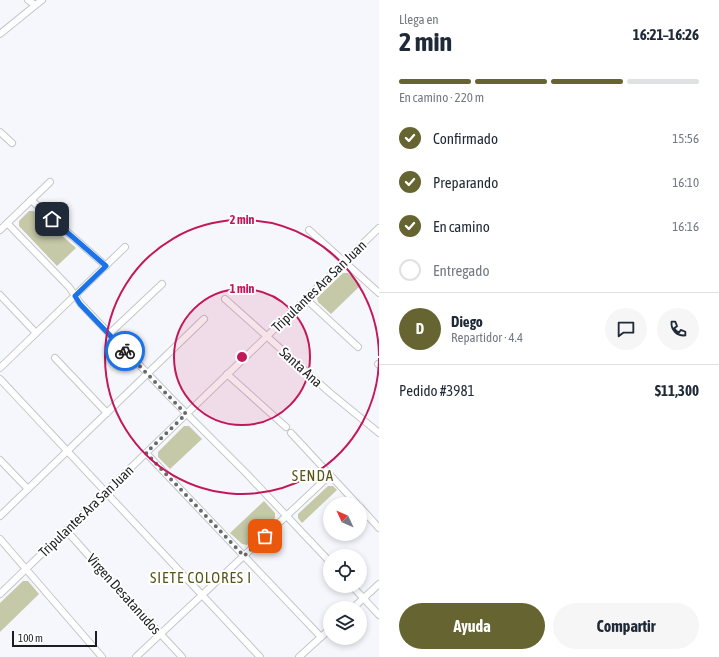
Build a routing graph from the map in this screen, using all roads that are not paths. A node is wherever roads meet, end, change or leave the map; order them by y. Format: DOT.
graph roads {
  1 [pos="28,0"];
  2 [pos="42,0"];
  3 [pos="35,5"];
  4 [pos="0,34"];
  5 [pos="0,132"];
  6 [pos="12,143"];
  7 [pos="50,182"];
  8 [pos="31,200"];
  9 [pos="7,223"];
  10 [pos="379,228"];
  11 [pos="0,230"];
  12 [pos="309,230"];
  13 [pos="125,247"];
  14 [pos="344,262"];
  15 [pos="106,266"];
  16 [pos="162,284"];
  17 [pos="379,293"];
  18 [pos="0,295"];
  19 [pos="75,296"];
  20 [pos="225,299"];
  21 [pos="306,299"];
  22 [pos="204,319"];
  23 [pos="36,333"];
  24 [pos="109,334"];
  25 [pos="267,337"];
  26 [pos="358,347"];
  27 [pos="55,358"];
  28 [pos="0,368"];
  29 [pos="147,374"];
  30 [pos="227,374"];
  31 [pos="0,379"];
  32 [pos="107,413"];
  33 [pos="186,414"];
  34 [pos="286,426"];
  35 [pos="291,432"];
  36 [pos="379,433"];
  37 [pos="68,451"];
  38 [pos="146,453"];
  39 [pos="0,460"];
  40 [pos="330,475"];
  41 [pos="28,489"];
  42 [pos="106,492"];
  43 [pos="350,497"];
  44 [pos="367,515"];
  45 [pos="0,516"];
  46 [pos="287,516"];
  47 [pos="379,528"];
  48 [pos="66,530"];
  49 [pos="0,539"];
  50 [pos="323,555"];
  51 [pos="244,556"];
  52 [pos="26,568"];
  53 [pos="379,584"];
  54 [pos="358,593"];
  55 [pos="0,594"];
  56 [pos="202,595"];
  57 [pos="363,598"];
  58 [pos="360,601"];
  59 [pos="379,615"];
  60 [pos="160,634"];
  61 [pos="321,637"];
  62 [pos="102,657"];
  63 [pos="136,657"];
  64 [pos="182,657"];
  65 [pos="260,657"];
  66 [pos="299,657"];
  1 -- 3 [label="street"];
  2 -- 3 [label="street"];
  3 -- 4 [label="street"];
  5 -- 6 [label="street"];
  7 -- 8 [label="street"];
  8 -- 9 [label="street"];
  8 -- 15 [label="street"];
  9 -- 11 [label="street"];
  9 -- 19 [label="street"];
  10 -- 14 [label="street, Tripulantes Ara San Juan"];
  12 -- 14 [label="street"];
  13 -- 15 [label="street"];
  14 -- 17 [label="street"];
  14 -- 21 [label="street, Tripulantes Ara San Juan"];
  15 -- 19 [label="street"];
  16 -- 24 [label="street"];
  18 -- 23 [label="street"];
  19 -- 23 [label="street"];
  19 -- 24 [label="street"];
  20 -- 25 [label="street, Santa Ana"];
  21 -- 25 [label="street, Tripulantes Ara San Juan"];
  21 -- 26 [label="street"];
  22 -- 29 [label="street"];
  23 -- 28 [label="street"];
  24 -- 29 [label="street"];
  25 -- 30 [label="street, Tripulantes Ara San Juan"];
  25 -- 36 [label="street, Santa Ana"];
  27 -- 32 [label="street"];
  29 -- 32 [label="street"];
  29 -- 33 [label="street"];
  30 -- 33 [label="street, Tripulantes Ara San Juan"];
  30 -- 34 [label="street"];
  31 -- 37 [label="street"];
  32 -- 37 [label="street"];
  33 -- 38 [label="street, Tripulantes Ara San Juan"];
  33 -- 46 [label="street"];
  35 -- 40 [label="street"];
  37 -- 41 [label="street"];
  37 -- 42 [label="street"];
  38 -- 42 [label="street, Tripulantes Ara San Juan"];
  38 -- 51 [label="street"];
  39 -- 41 [label="street"];
  40 -- 43 [label="street"];
  40 -- 46 [label="street"];
  41 -- 45 [label="street"];
  42 -- 48 [label="street, Tripulantes Ara San Juan"];
  42 -- 56 [label="street"];
  44 -- 47 [label="street"];
  46 -- 50 [label="street"];
  46 -- 51 [label="street"];
  48 -- 52 [label="street, Tripulantes Ara San Juan"];
  48 -- 60 [label="street, Virgen Desatanudos"];
  49 -- 52 [label="street"];
  51 -- 56 [label="street"];
  51 -- 61 [label="street"];
  52 -- 55 [label="street, Tripulantes Ara San Juan"];
  52 -- 62 [label="street"];
  53 -- 57 [label="street"];
  54 -- 57 [label="street"];
  56 -- 60 [label="street"];
  56 -- 65 [label="street"];
  57 -- 58 [label="street"];
  57 -- 59 [label="street"];
  60 -- 63 [label="street"];
  60 -- 64 [label="street, Virgen Desatanudos"];
  61 -- 66 [label="street"];
}
